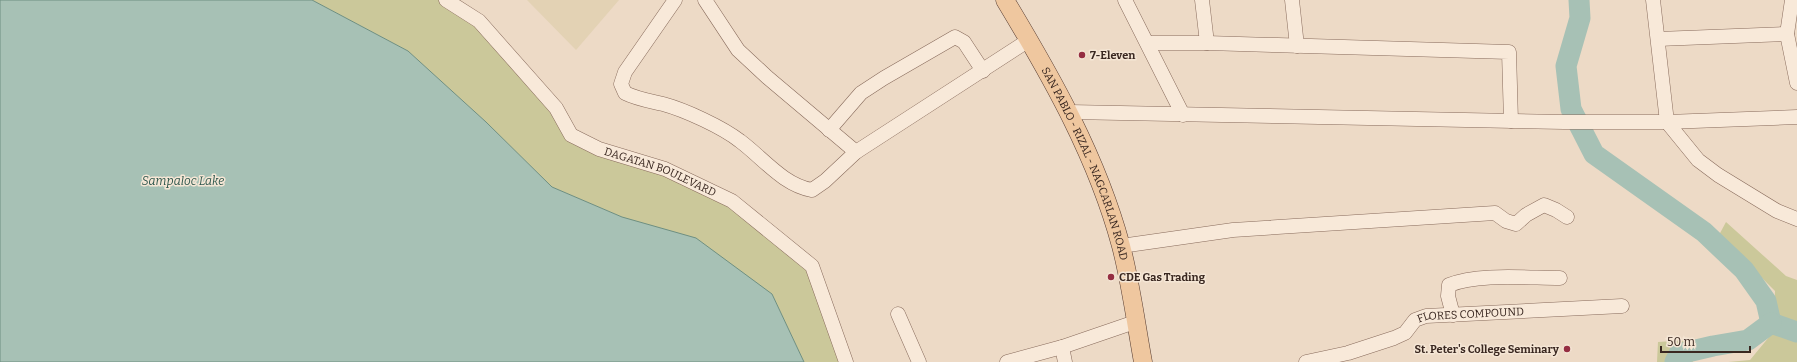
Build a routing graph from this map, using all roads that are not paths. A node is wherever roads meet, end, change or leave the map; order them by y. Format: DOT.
graph roads {
  1 [pos="446,0"];
  2 [pos="675,0"];
  3 [pos="705,0"];
  4 [pos="1005,0"];
  5 [pos="1125,0"];
  6 [pos="1202,0"];
  7 [pos="1292,0"];
  8 [pos="1653,0"];
  9 [pos="1792,0"];
  10 [pos="1787,34"];
  11 [pos="1658,39"];
  12 [pos="1030,40"];
  13 [pos="1148,43"];
  14 [pos="1207,43"];
  15 [pos="1297,46"];
  16 [pos="983,71"];
  17 [pos="1797,83"];
  18 [pos="1070,112"];
  19 [pos="1183,115"];
  20 [pos="1797,117"];
  21 [pos="1511,121"];
  22 [pos="1666,122"];
  23 [pos="830,130"];
  24 [pos="856,152"];
  25 [pos="1566,217"];
  26 [pos="1797,219"];
  27 [pos="1121,246"];
  28 [pos="1560,278"];
  29 [pos="1622,306"];
  30 [pos="898,314"];
  31 [pos="1453,315"];
  32 [pos="1135,322"];
  33 [pos="1062,347"];
  34 [pos="846,362"];
  35 [pos="919,362"];
  36 [pos="1007,362"];
  37 [pos="1065,362"];
  38 [pos="1143,362"];
  39 [pos="1306,362"];
  1 -- 34 [label="street, DAGATAN BOULEVARD"];
  2 -- 24 [label="street"];
  3 -- 23 [label="street"];
  4 -- 12 [label="main road, SAN PABLO - RIZAL - NAGCARLAN ROAD"];
  5 -- 13 [label="street"];
  6 -- 14 [label="street"];
  7 -- 15 [label="street"];
  8 -- 11 [label="street"];
  9 -- 10 [label="street"];
  10 -- 11 [label="street"];
  10 -- 17 [label="street"];
  11 -- 22 [label="street"];
  12 -- 16 [label="street"];
  12 -- 18 [label="main road, SAN PABLO - RIZAL - NAGCARLAN ROAD"];
  13 -- 14 [label="street"];
  13 -- 19 [label="street"];
  14 -- 15 [label="street"];
  15 -- 21 [label="street"];
  16 -- 23 [label="street"];
  16 -- 24 [label="street"];
  18 -- 19 [label="street"];
  18 -- 27 [label="main road, SAN PABLO - RIZAL - NAGCARLAN ROAD"];
  19 -- 21 [label="street"];
  20 -- 22 [label="street"];
  21 -- 22 [label="street"];
  22 -- 26 [label="street"];
  23 -- 24 [label="street"];
  25 -- 27 [label="street"];
  27 -- 32 [label="main road, SAN PABLO - RIZAL - NAGCARLAN ROAD"];
  28 -- 31 [label="street"];
  29 -- 31 [label="street, FLORES COMPOUND"];
  30 -- 35 [label="street"];
  31 -- 39 [label="street, FLORES COMPOUND"];
  32 -- 33 [label="street"];
  32 -- 38 [label="main road, SAN PABLO - RIZAL - NAGCARLAN ROAD"];
  33 -- 36 [label="street"];
  33 -- 37 [label="street"];
}
